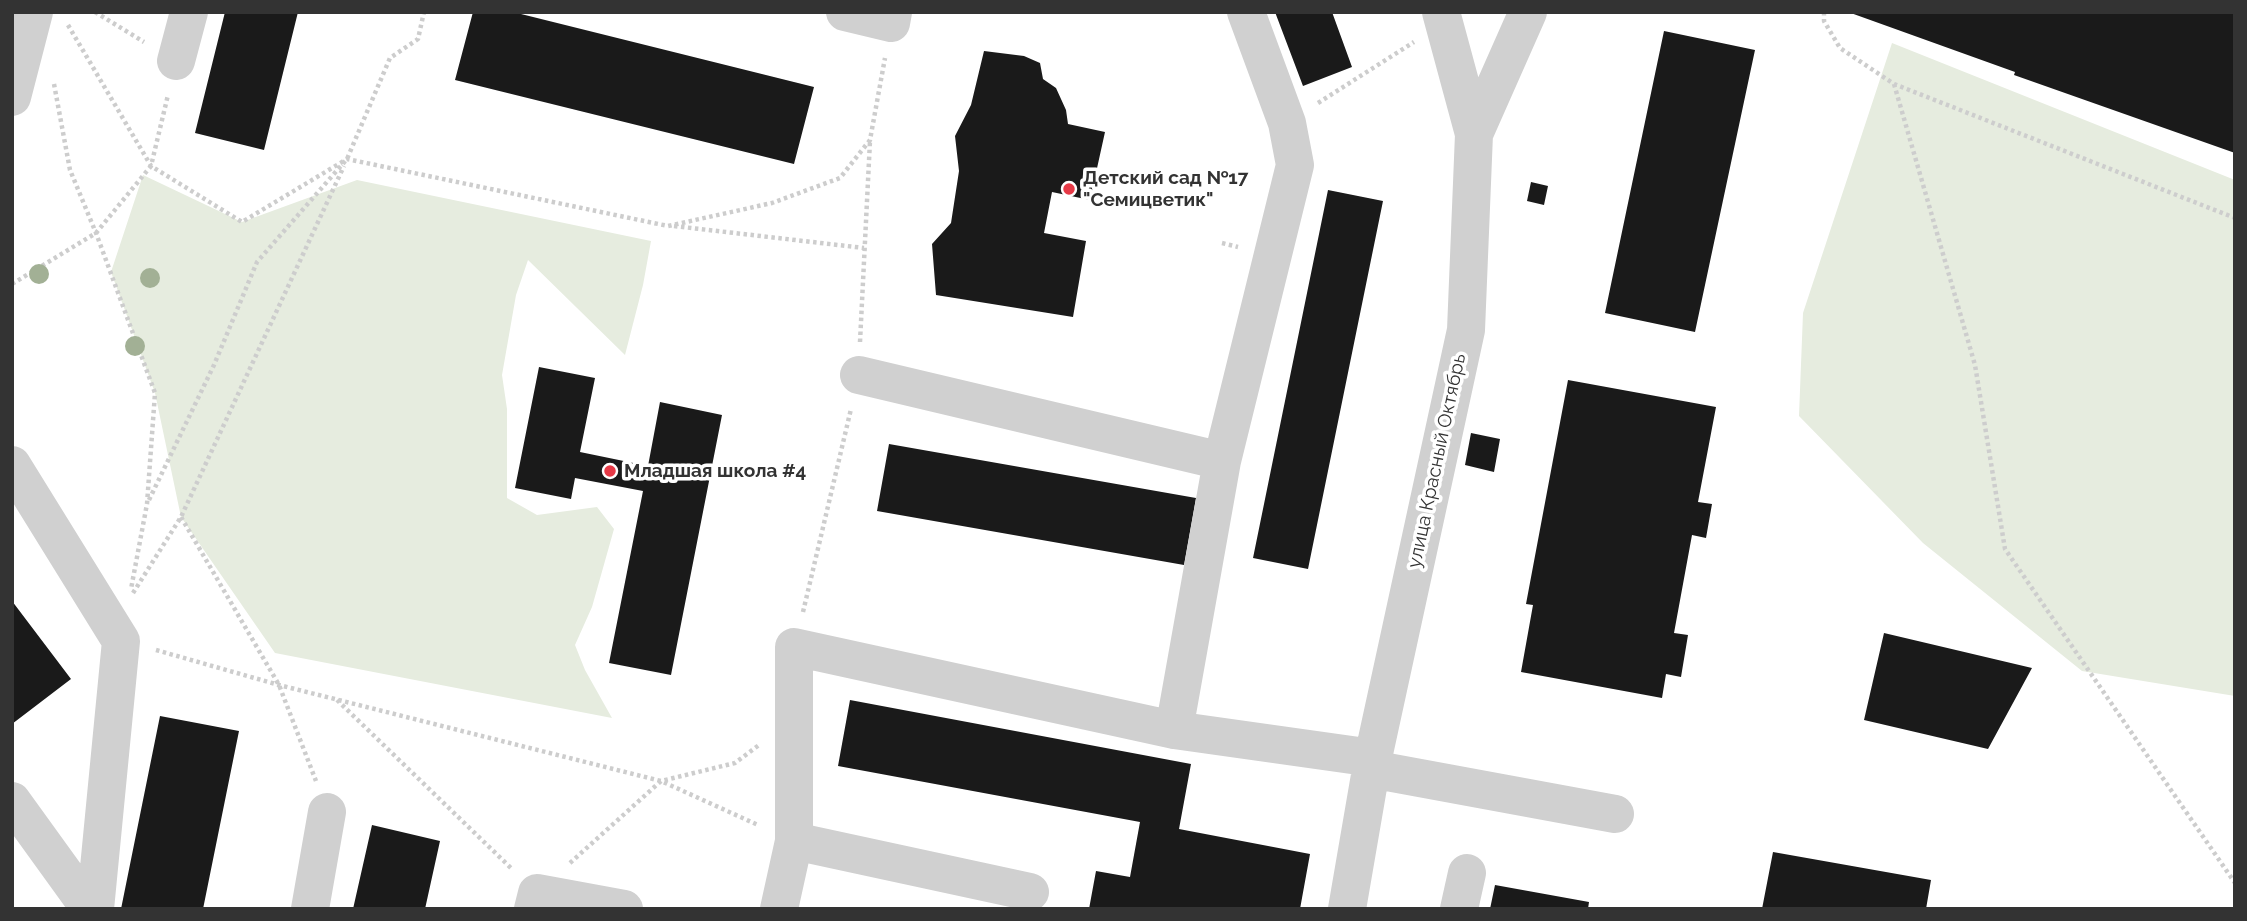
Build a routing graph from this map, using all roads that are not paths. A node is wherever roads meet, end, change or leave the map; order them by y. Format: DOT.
graph roads {
  1 [pos="189,12"];
  2 [pos="845,12"];
  3 [pos="1246,12"];
  4 [pos="1528,12"];
  5 [pos="1442,17"];
  6 [pos="51,18"];
  7 [pos="892,18"];
  8 [pos="176,61"];
  9 [pos="12,97"];
  10 [pos="1474,134"];
  11 [pos="859,375"];
  12 [pos="1222,461"];
  13 [pos="12,465"];
  14 [pos="1174,730"];
  15 [pos="1372,763"];
  16 [pos="12,801"];
  17 [pos="327,811"];
  18 [pos="1615,814"];
  19 [pos="794,841"];
  20 [pos="1030,892"];
  21 [pos="535,901"];
  22 [pos="90,909"];
  23 [pos="95,909"];
  24 [pos="310,909"];
  25 [pos="624,909"];
  26 [pos="779,909"];
  27 [pos="1348,909"];
  1 -- 8 [label="street"];
  2 -- 7 [label="street"];
  3 -- 12 [label="street"];
  4 -- 10 [label="street"];
  5 -- 10 [label="street, улица Красный Октябрь"];
  6 -- 9 [label="street"];
  10 -- 15 [label="street, улица Красный Октябрь"];
  11 -- 12 [label="street"];
  12 -- 14 [label="street"];
  13 -- 23 [label="street"];
  14 -- 15 [label="street"];
  14 -- 19 [label="street"];
  15 -- 18 [label="street"];
  15 -- 27 [label="street, улица Красный Октябрь"];
  16 -- 22 [label="street"];
  17 -- 24 [label="street"];
  19 -- 20 [label="street"];
  19 -- 26 [label="street"];
  21 -- 25 [label="street"];
}
